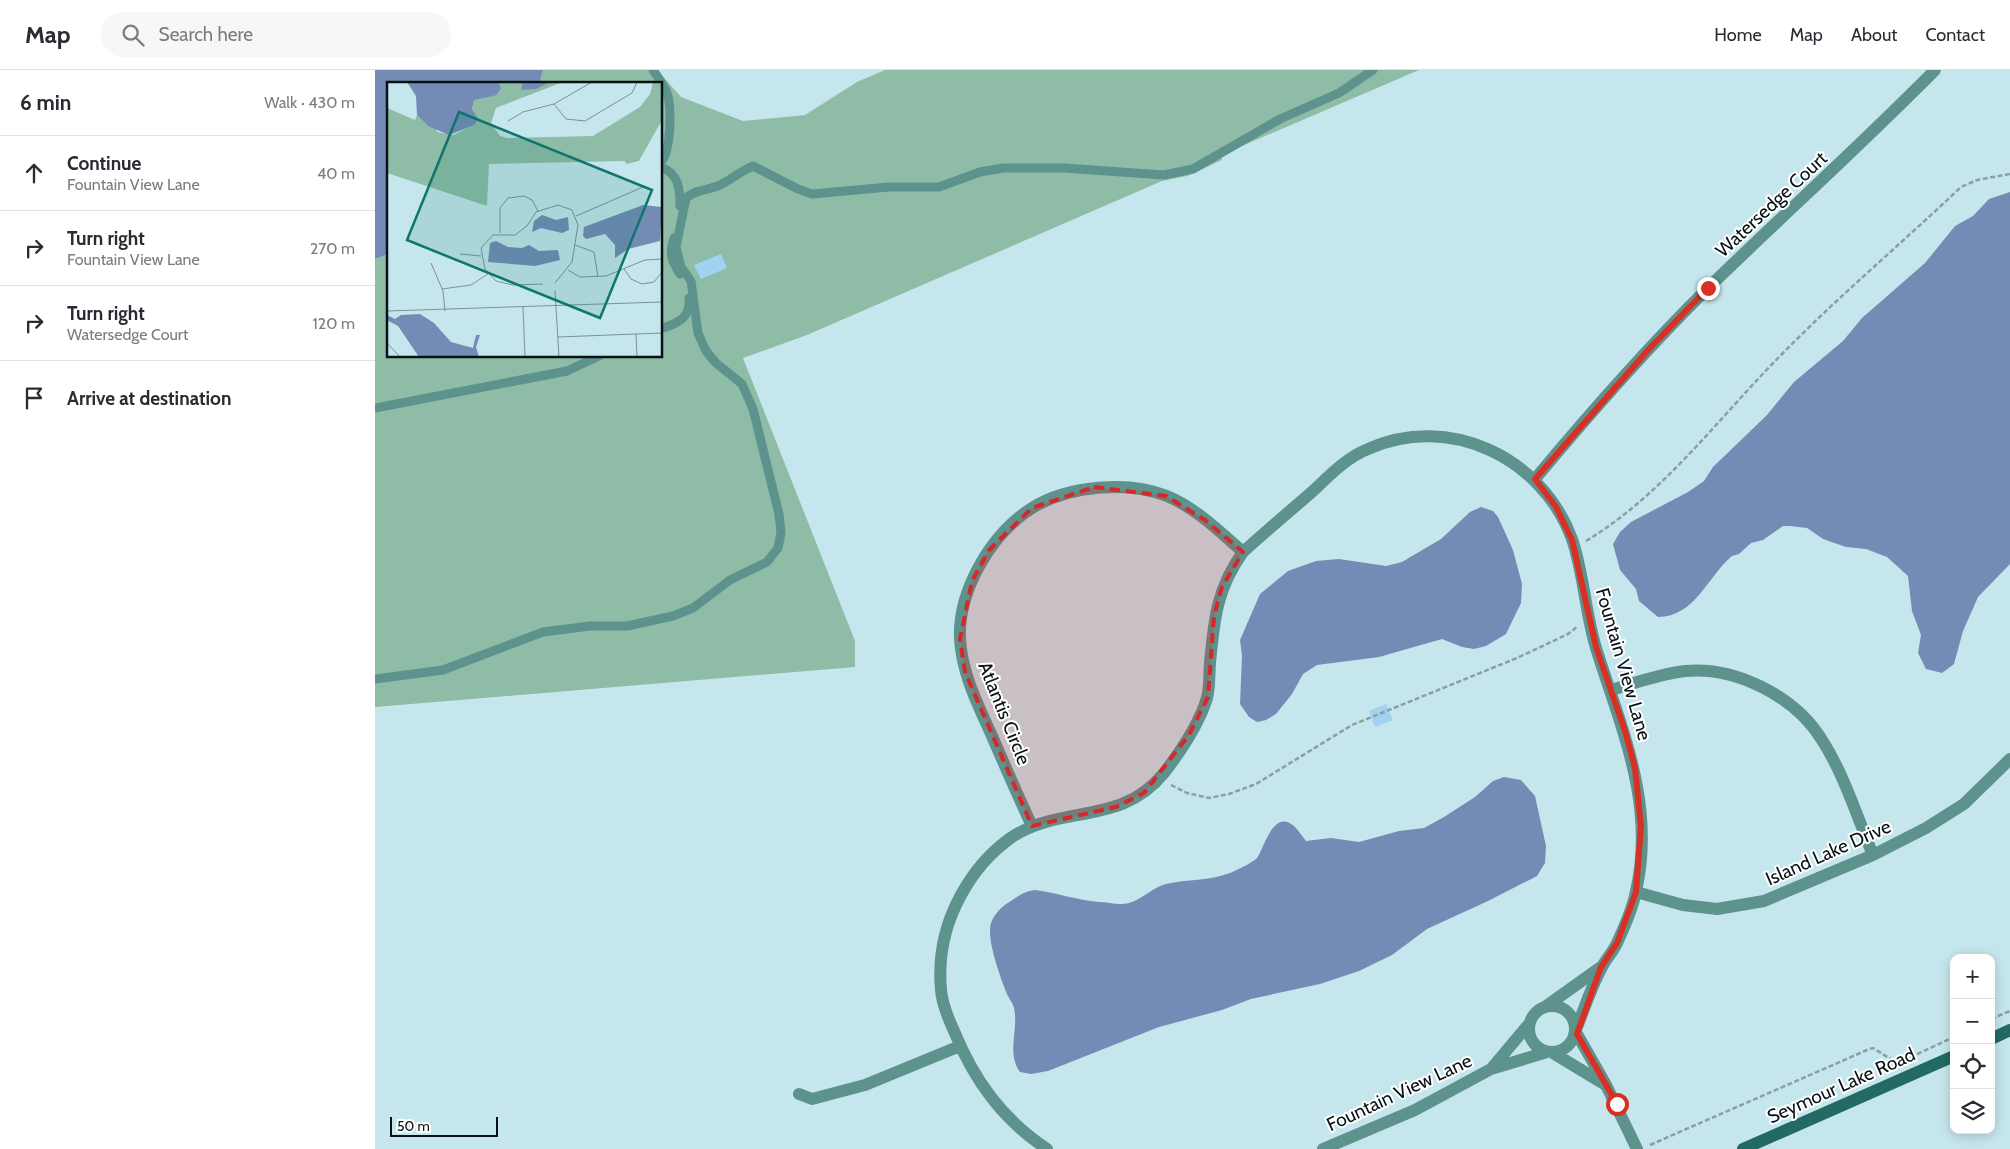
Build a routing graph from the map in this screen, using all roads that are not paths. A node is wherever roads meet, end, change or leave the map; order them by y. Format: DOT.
graph roads {
  1 [pos="653,70"];
  2 [pos="1373,70"];
  3 [pos="1935,70"];
  4 [pos="660,82"];
  5 [pos="663,87"];
  6 [pos="663,159"];
  7 [pos="663,168"];
  8 [pos="663,328"];
  9 [pos="595,358"];
  10 [pos="375,408"];
  11 [pos="1535,479"];
  12 [pos="1243,552"];
  13 [pos="375,680"];
  14 [pos="1611,690"];
  15 [pos="2010,759"];
  16 [pos="1032,826"];
  17 [pos="1873,855"];
  18 [pos="1636,892"];
  19 [pos="1601,967"];
  20 [pos="1545,1007"];
  21 [pos="1528,1025"];
  22 [pos="2010,1030"];
  23 [pos="1577,1031"];
  24 [pos="1995,1037"];
  25 [pos="960,1046"];
  26 [pos="1550,1053"];
  27 [pos="1950,1058"];
  28 [pos="1491,1069"];
  29 [pos="1605,1085"];
  30 [pos="799,1094"];
  31 [pos="1047,1149"];
  32 [pos="1323,1149"];
  33 [pos="1639,1149"];
  34 [pos="1743,1149"];
  1 -- 4 [label="lane"];
  2 -- 13 [label="lane"];
  3 -- 11 [label="street, Watersedge Court"];
  5 -- 6 [label="lane"];
  7 -- 8 [label="lane"];
  9 -- 10 [label="lane"];
  11 -- 12 [label="street, Fountain View Lane"];
  11 -- 14 [label="street, Fountain View Lane"];
  12 -- 16 [label="street, Fountain View Lane"];
  12 -- 16 [label="street, Atlantis Circle"];
  14 -- 17 [label="street"];
  14 -- 18 [label="street, Fountain View Lane"];
  15 -- 17 [label="street, Island Lake Drive"];
  16 -- 25 [label="street, Fountain View Lane"];
  17 -- 18 [label="street, Island Lake Drive"];
  18 -- 19 [label="street, Fountain View Lane"];
  19 -- 20 [label="street, Fountain View Lane"];
  19 -- 23 [label="street, Fountain View Lane"];
  20 -- 21 [label="street"];
  20 -- 23 [label="street"];
  21 -- 26 [label="street"];
  21 -- 28 [label="street, Fountain View Lane"];
  22 -- 24 [label="street"];
  23 -- 26 [label="street"];
  23 -- 29 [label="street"];
  25 -- 30 [label="street"];
  25 -- 31 [label="street, Fountain View Lane"];
  26 -- 28 [label="street, Fountain View Lane"];
  26 -- 29 [label="street"];
  27 -- 34 [label="street, Seymour Lake Road"];
  28 -- 32 [label="street, Fountain View Lane"];
  29 -- 33 [label="street"];
}
